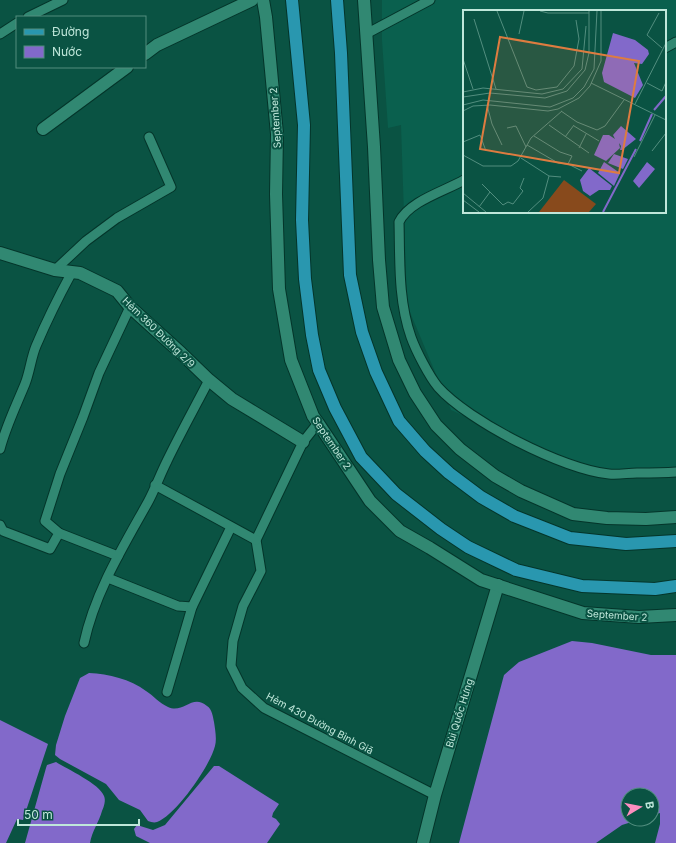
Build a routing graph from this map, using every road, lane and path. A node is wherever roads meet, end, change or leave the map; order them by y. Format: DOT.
graph roads {
  1 [pos="63,0"];
  2 [pos="252,0"];
  3 [pos="263,0"];
  4 [pos="292,0"];
  5 [pos="337,0"];
  6 [pos="364,0"];
  7 [pos="430,0"];
  8 [pos="30,16"];
  9 [pos="16,24"];
  10 [pos="0,34"];
  11 [pos="366,34"];
  12 [pos="676,42"];
  13 [pos="666,47"];
  14 [pos="146,53"];
  15 [pos="126,68"];
  16 [pos="43,129"];
  17 [pos="149,136"];
  18 [pos="463,181"];
  19 [pos="0,253"];
  20 [pos="55,270"];
  21 [pos="72,272"];
  22 [pos="130,307"];
  23 [pos="209,380"];
  24 [pos="318,424"];
  25 [pos="302,442"];
  26 [pos="0,449"];
  27 [pos="676,472"];
  28 [pos="155,486"];
  29 [pos="676,517"];
  30 [pos="231,527"];
  31 [pos="1,531"];
  32 [pos="59,533"];
  33 [pos="256,540"];
  34 [pos="676,541"];
  35 [pos="118,556"];
  36 [pos="108,578"];
  37 [pos="498,584"];
  38 [pos="676,586"];
  39 [pos="192,607"];
  40 [pos="676,615"];
  41 [pos="84,643"];
  42 [pos="167,692"];
  43 [pos="435,795"];
  44 [pos="423,843"];
  1 -- 8 [label="lane"];
  2 -- 14 [label="main road"];
  3 -- 24 [label="main road, September 2"];
  4 -- 38 [label="main road, September 2"];
  5 -- 34 [label="main road"];
  6 -- 11 [label="main road"];
  7 -- 11 [label="lane"];
  9 -- 10 [label="lane"];
  11 -- 29 [label="main road"];
  12 -- 13 [label="lane"];
  15 -- 16 [label="main road"];
  17 -- 20 [label="lane"];
  18 -- 27 [label="lane"];
  19 -- 20 [label="main road, Hẻm 360 Đường 2/9"];
  20 -- 21 [label="main road, Hẻm 360 Đường 2/9"];
  21 -- 22 [label="main road, Hẻm 360 Đường 2/9"];
  21 -- 26 [label="lane"];
  22 -- 23 [label="main road, Hẻm 360 Đường 2/9"];
  22 -- 32 [label="lane"];
  23 -- 25 [label="main road, Hẻm 360 Đường 2/9"];
  23 -- 28 [label="lane"];
  24 -- 25 [label="lane"];
  24 -- 37 [label="main road, September 2"];
  25 -- 33 [label="lane"];
  28 -- 30 [label="lane"];
  28 -- 35 [label="lane"];
  30 -- 33 [label="lane"];
  30 -- 39 [label="lane"];
  31 -- 32 [label="lane"];
  32 -- 35 [label="lane"];
  33 -- 43 [label="lane, Hẻm 430 Đường Bình Giã"];
  35 -- 36 [label="lane"];
  36 -- 39 [label="lane"];
  36 -- 41 [label="lane"];
  37 -- 40 [label="main road, September 2"];
  37 -- 43 [label="main road, Bùi Quốc Hưng"];
  39 -- 42 [label="lane"];
  43 -- 44 [label="main road, Bùi Quốc Hưng"];
}
